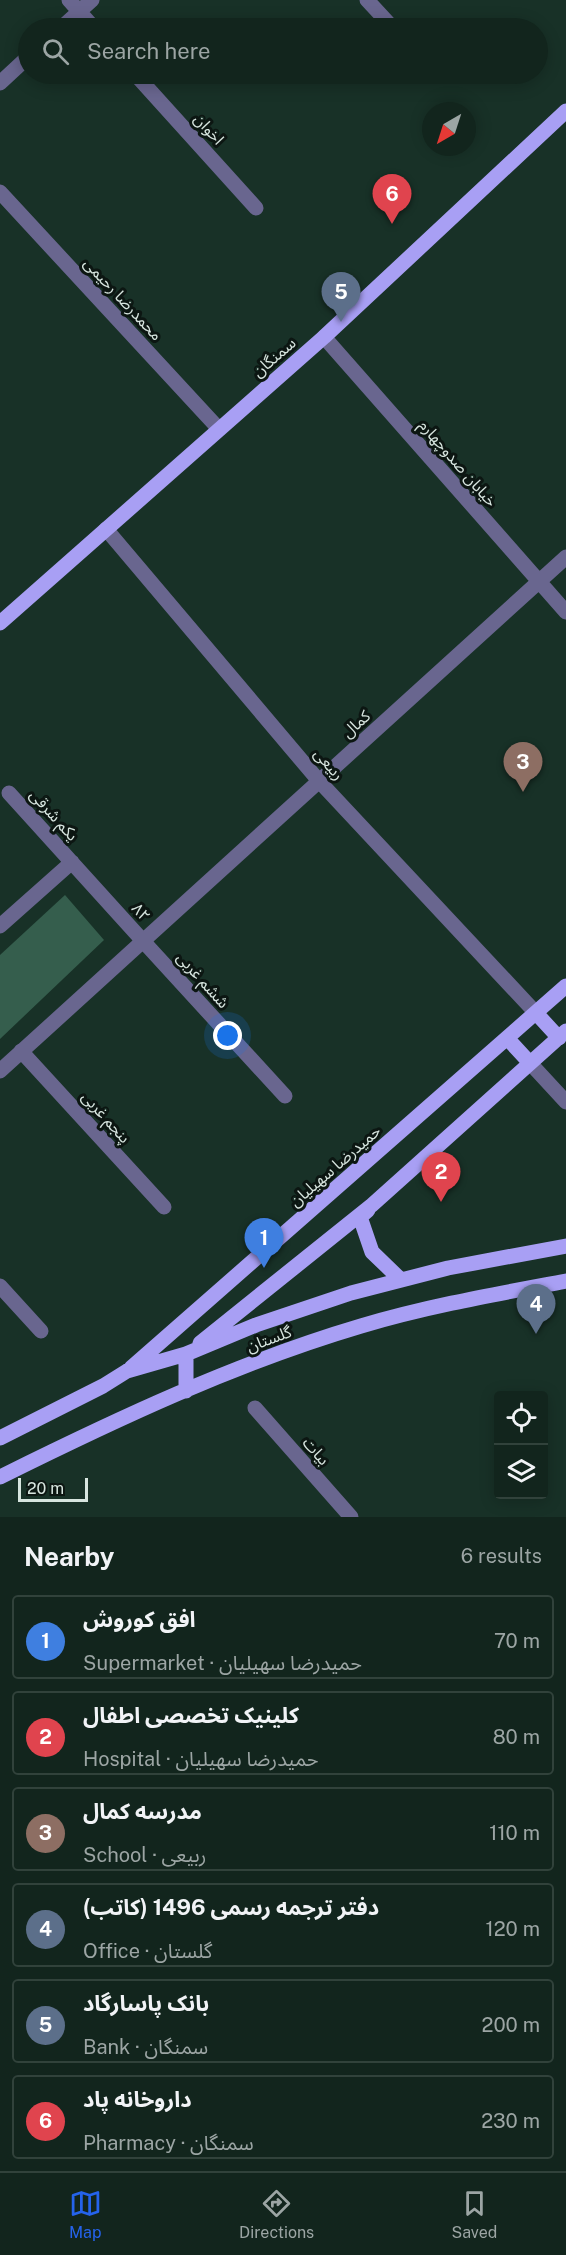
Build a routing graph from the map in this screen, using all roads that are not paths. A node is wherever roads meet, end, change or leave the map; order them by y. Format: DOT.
graph roads {
  1 [pos="69,0"];
  2 [pos="92,0"];
  3 [pos="367,0"];
  4 [pos="79,12"];
  5 [pos="72,18"];
  6 [pos="85,18"];
  7 [pos="384,18"];
  8 [pos="18,66"];
  9 [pos="0,83"];
  10 [pos="144,84"];
  11 [pos="566,111"];
  12 [pos="0,192"];
  13 [pos="256,208"];
  14 [pos="324,337"];
  15 [pos="219,429"];
  16 [pos="106,529"];
  17 [pos="566,557"];
  18 [pos="539,582"];
  19 [pos="566,612"];
  20 [pos="0,623"];
  21 [pos="320,781"];
  22 [pos="9,793"];
  23 [pos="72,862"];
  24 [pos="0,926"];
  25 [pos="143,940"];
  26 [pos="566,986"];
  27 [pos="536,1013"];
  28 [pos="562,1034"];
  29 [pos="507,1038"];
  30 [pos="21,1051"];
  31 [pos="530,1063"];
  32 [pos="0,1071"];
  33 [pos="285,1096"];
  34 [pos="566,1102"];
  35 [pos="372,1205"];
  36 [pos="164,1207"];
  37 [pos="566,1246"];
  38 [pos="401,1280"];
  39 [pos="566,1281"];
  40 [pos="0,1286"];
  41 [pos="41,1331"];
  42 [pos="186,1354"];
  43 [pos="127,1371"];
  44 [pos="186,1391"];
  45 [pos="255,1408"];
  46 [pos="0,1438"];
  47 [pos="0,1477"];
  48 [pos="351,1517"];
  1 -- 4 [label="street"];
  2 -- 4 [label="street"];
  3 -- 7 [label="street"];
  4 -- 5 [label="street"];
  4 -- 6 [label="street"];
  8 -- 9 [label="street"];
  10 -- 13 [label="street, اخوان"];
  11 -- 14 [label="main road, سمنگان"];
  12 -- 15 [label="street, محمدرضا رحیمی"];
  14 -- 15 [label="main road, سمنگان"];
  14 -- 18 [label="street, خیابان صدوچهارم"];
  15 -- 16 [label="main road, سمنگان"];
  16 -- 20 [label="main road, سمنگان"];
  16 -- 21 [label="street, ربیعی"];
  17 -- 18 [label="street, کمال"];
  18 -- 19 [label="street, خیابان صدوچهارم"];
  18 -- 21 [label="street, کمال"];
  21 -- 25 [label="street, کمال"];
  21 -- 27 [label="street, ربیعی"];
  22 -- 23 [label="street, یکم شرقی"];
  23 -- 24 [label="street"];
  23 -- 25 [label="street, ۸۲"];
  25 -- 30 [label="street, ۸۲"];
  25 -- 33 [label="street, ششم غربی"];
  26 -- 27 [label="main road, حمیدرضا سهیلیان"];
  27 -- 28 [label="main road"];
  27 -- 29 [label="main road, حمیدرضا سهیلیان"];
  28 -- 31 [label="main road"];
  29 -- 31 [label="main road"];
  29 -- 43 [label="main road, حمیدرضا سهیلیان"];
  30 -- 32 [label="street, ۸۲"];
  30 -- 36 [label="street, پنجم غربی"];
  31 -- 34 [label="street"];
  31 -- 35 [label="main road"];
  35 -- 38 [label="main road"];
  35 -- 42 [label="main road"];
  37 -- 38 [label="main road, گلستان"];
  38 -- 42 [label="main road, گلستان"];
  39 -- 44 [label="main road, گلستان"];
  40 -- 41 [label="street"];
  42 -- 43 [label="main road, گلستان"];
  42 -- 44 [label="main road"];
  43 -- 46 [label="main road, گلستان"];
  44 -- 47 [label="main road, گلستان"];
  45 -- 48 [label="street, بیات"];
}
